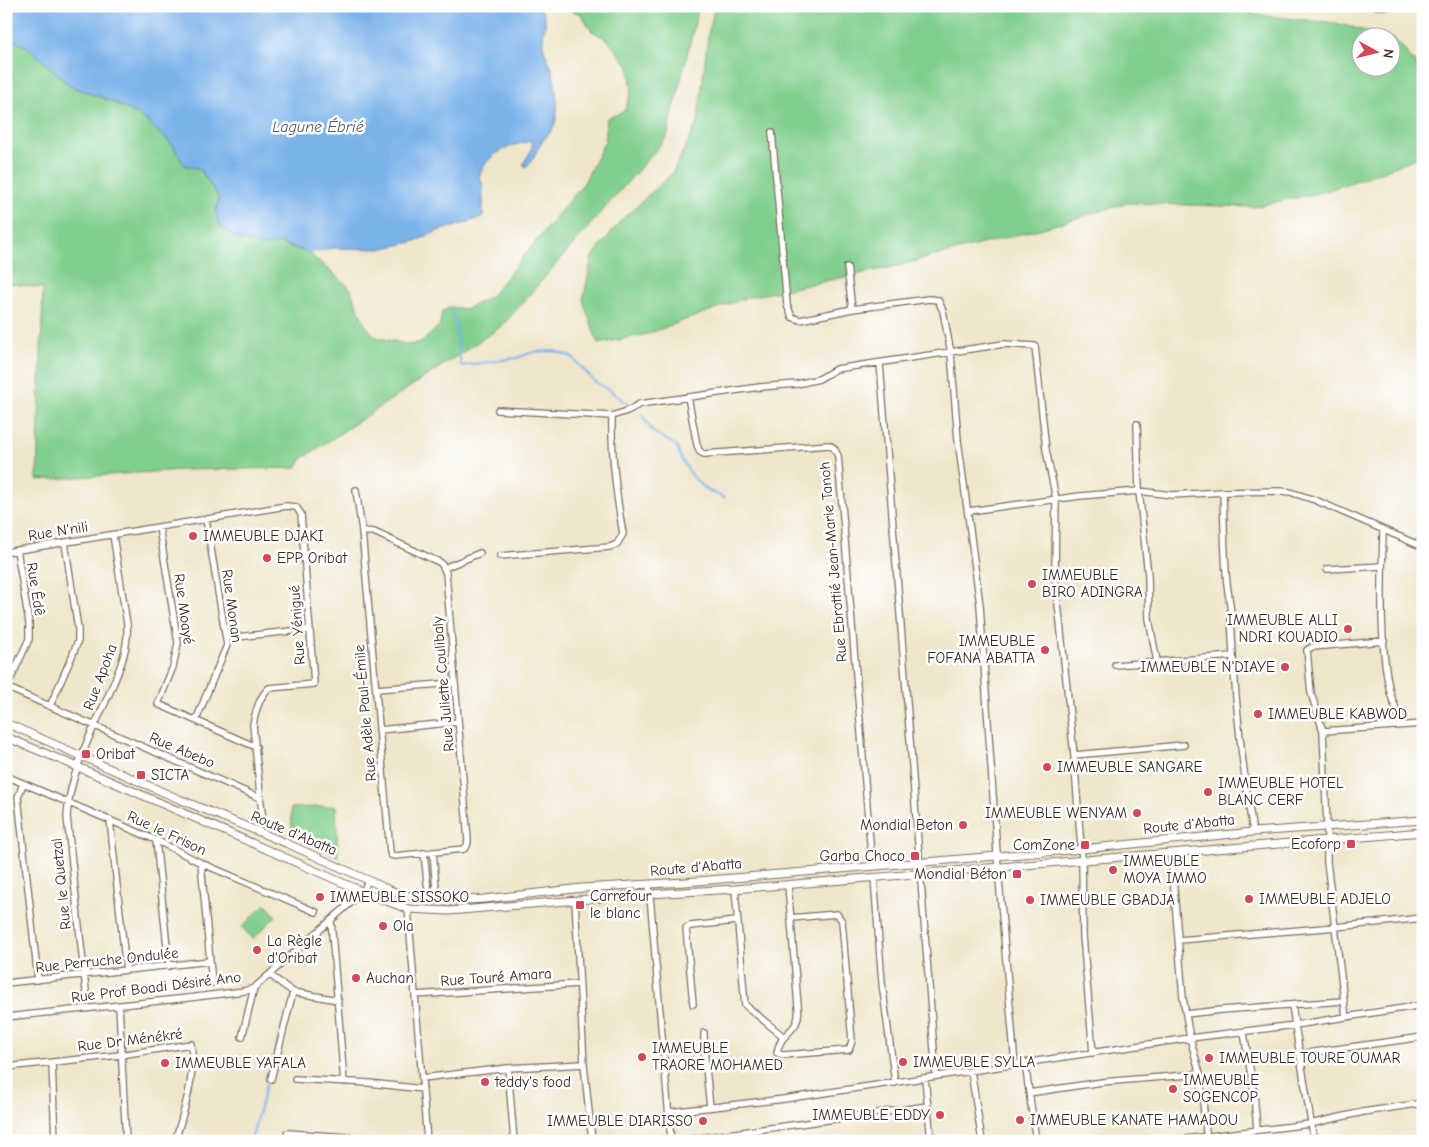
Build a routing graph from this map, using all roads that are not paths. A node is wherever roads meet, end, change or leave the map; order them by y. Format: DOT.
graph roads {
  1 [pos="1377,6"];
  2 [pos="1393,6"];
  3 [pos="772,132"];
  4 [pos="847,267"];
  5 [pos="852,309"];
  6 [pos="951,353"];
  7 [pos="880,362"];
  8 [pos="688,397"];
  9 [pos="498,410"];
  10 [pos="612,416"];
  11 [pos="1137,424"];
  12 [pos="356,490"];
  13 [pos="1138,491"];
  14 [pos="1223,492"];
  15 [pos="1056,499"];
  16 [pos="969,511"];
  17 [pos="206,519"];
  18 [pos="159,527"];
  19 [pos="362,530"];
  20 [pos="1383,530"];
  21 [pos="113,535"];
  22 [pos="65,543"];
  23 [pos="1423,547"];
  24 [pos="17,550"];
  25 [pos="6,552"];
  26 [pos="480,552"];
  27 [pos="500,556"];
  28 [pos="1382,566"];
  29 [pos="444,568"];
  30 [pos="1327,569"];
  31 [pos="310,629"];
  32 [pos="227,638"];
  33 [pos="1384,641"];
  34 [pos="1232,656"];
  35 [pos="1157,662"];
  36 [pos="1115,665"];
  37 [pos="455,683"];
  38 [pos="7,687"];
  39 [pos="376,689"];
  40 [pos="50,706"];
  41 [pos="196,720"];
  42 [pos="458,722"];
  43 [pos="6,723"];
  44 [pos="1403,724"];
  45 [pos="1423,724"];
  46 [pos="94,726"];
  47 [pos="379,730"];
  48 [pos="1323,731"];
  49 [pos="6,737"];
  50 [pos="1184,745"];
  51 [pos="256,747"];
  52 [pos="1074,755"];
  53 [pos="82,757"];
  54 [pos="78,767"];
  55 [pos="6,776"];
  56 [pos="23,784"];
  57 [pos="260,798"];
  58 [pos="68,803"];
  59 [pos="110,820"];
  60 [pos="1423,820"];
  61 [pos="263,823"];
  62 [pos="1328,827"];
  63 [pos="1253,832"];
  64 [pos="1423,832"];
  65 [pos="156,840"];
  66 [pos="1326,841"];
  67 [pos="1082,849"];
  68 [pos="433,852"];
  69 [pos="424,853"];
  70 [pos="1171,853"];
  71 [pos="997,855"];
  72 [pos="1082,860"];
  73 [pos="921,862"];
  74 [pos="201,863"];
  75 [pos="872,866"];
  76 [pos="998,868"];
  77 [pos="922,874"];
  78 [pos="874,877"];
  79 [pos="368,880"];
  80 [pos="649,884"];
  81 [pos="788,885"];
  82 [pos="735,889"];
  83 [pos="363,892"];
  84 [pos="649,894"];
  85 [pos="429,900"];
  86 [pos="437,900"];
  87 [pos="575,900"];
  88 [pos="408,908"];
  89 [pos="316,912"];
  90 [pos="791,918"];
  91 [pos="1423,918"];
  92 [pos="331,920"];
  93 [pos="737,921"];
  94 [pos="1336,927"];
  95 [pos="1179,940"];
  96 [pos="210,961"];
  97 [pos="169,966"];
  98 [pos="126,970"];
  99 [pos="270,975"];
  100 [pos="84,976"];
  101 [pos="38,980"];
  102 [pos="6,984"];
  103 [pos="212,984"];
  104 [pos="578,984"];
  105 [pos="254,988"];
  106 [pos="293,992"];
  107 [pos="414,995"];
  108 [pos="87,1000"];
  109 [pos="338,1000"];
  110 [pos="1343,1001"];
  111 [pos="693,1004"];
  112 [pos="1292,1005"];
  113 [pos="1423,1005"];
  114 [pos="119,1006"];
  115 [pos="1186,1014"];
  116 [pos="6,1017"];
  117 [pos="1346,1017"];
  118 [pos="1295,1025"];
  119 [pos="704,1033"];
  120 [pos="1244,1033"];
  121 [pos="242,1037"];
  122 [pos="784,1037"];
  123 [pos="1190,1038"];
  124 [pos="1423,1038"];
  125 [pos="1093,1053"];
  126 [pos="1300,1054"];
  127 [pos="120,1055"];
  128 [pos="52,1062"];
  129 [pos="1025,1063"];
  130 [pos="584,1064"];
  131 [pos="1015,1064"];
  132 [pos="6,1067"];
  133 [pos="508,1068"];
  134 [pos="971,1071"];
  135 [pos="1200,1074"];
  136 [pos="936,1076"];
  137 [pos="422,1078"];
  138 [pos="925,1078"];
  139 [pos="271,1079"];
  140 [pos="295,1079"];
  141 [pos="344,1082"];
  142 [pos="896,1083"];
  143 [pos="423,1089"];
  144 [pos="1029,1093"];
  145 [pos="1423,1103"];
  146 [pos="928,1106"];
  147 [pos="710,1107"];
  148 [pos="669,1112"];
  149 [pos="1310,1124"];
  150 [pos="1257,1130"];
  151 [pos="287,1133"];
  152 [pos="1206,1138"];
  153 [pos="363,1139"];
  154 [pos="55,1141"];
  155 [pos="126,1141"];
  156 [pos="175,1141"];
  157 [pos="408,1141"];
  158 [pos="428,1141"];
  159 [pos="514,1141"];
  160 [pos="592,1141"];
  161 [pos="671,1141"];
  162 [pos="678,1141"];
  163 [pos="932,1141"];
  164 [pos="982,1141"];
  165 [pos="1036,1141"];
  166 [pos="1168,1141"];
  167 [pos="1314,1141"];
  1 -- 2 [label="street"];
  3 -- 5 [label="street"];
  4 -- 5 [label="street"];
  5 -- 6 [label="street"];
  6 -- 7 [label="street"];
  6 -- 15 [label="street"];
  6 -- 16 [label="street"];
  7 -- 8 [label="street"];
  7 -- 73 [label="street"];
  8 -- 10 [label="street"];
  8 -- 75 [label="street, Rue Ebrottié Jean-Marie Tanoh"];
  9 -- 10 [label="street"];
  10 -- 27 [label="street"];
  11 -- 13 [label="street"];
  12 -- 19 [label="street, Rue Adèle Paul-Émile"];
  13 -- 14 [label="street"];
  13 -- 15 [label="street"];
  13 -- 35 [label="street"];
  14 -- 20 [label="street"];
  14 -- 34 [label="street"];
  15 -- 16 [label="street"];
  15 -- 52 [label="street"];
  16 -- 71 [label="street"];
  17 -- 18 [label="street, Rue Yénigué"];
  17 -- 31 [label="street, Rue Yénigué"];
  17 -- 32 [label="street, Rue Monan"];
  18 -- 21 [label="street, Rue Yénigué"];
  18 -- 41 [label="street, Rue Moayé"];
  19 -- 29 [label="street"];
  19 -- 39 [label="street, Rue Adèle Paul-Émile"];
  20 -- 23 [label="street"];
  20 -- 28 [label="street"];
  21 -- 22 [label="street, Rue N'nili"];
  21 -- 46 [label="street, Rue Apoha"];
  22 -- 24 [label="street, Rue N'nili"];
  22 -- 40 [label="street"];
  24 -- 25 [label="street, Rue N'nili"];
  24 -- 38 [label="street, Rue Êdê"];
  26 -- 29 [label="street"];
  28 -- 30 [label="street"];
  28 -- 33 [label="street"];
  29 -- 37 [label="street, Rue Juliette Coulibaly"];
  31 -- 32 [label="street"];
  31 -- 51 [label="street, Rue Yénigué"];
  32 -- 41 [label="street, Rue Monan"];
  33 -- 44 [label="street"];
  33 -- 48 [label="street"];
  34 -- 35 [label="street"];
  34 -- 63 [label="street"];
  35 -- 36 [label="street"];
  37 -- 39 [label="street"];
  37 -- 42 [label="street, Rue Juliette Coulibaly"];
  38 -- 40 [label="street"];
  39 -- 47 [label="street, Rue Adèle Paul-Émile"];
  40 -- 46 [label="street"];
  41 -- 51 [label="street, Rue Moayé"];
  42 -- 47 [label="street"];
  42 -- 68 [label="street, Rue Juliette Coulibaly"];
  43 -- 53 [label="street, Route d'Abatta"];
  44 -- 45 [label="street"];
  44 -- 48 [label="street"];
  46 -- 53 [label="street, Rue Apoha"];
  46 -- 57 [label="street, Rue Abebo"];
  47 -- 69 [label="street, Rue Adèle Paul-Émile"];
  48 -- 62 [label="street"];
  49 -- 54 [label="street, Route d'Abatta"];
  50 -- 52 [label="street"];
  51 -- 57 [label="street, Rue Yénigué"];
  52 -- 67 [label="street"];
  53 -- 54 [label="street, Rue Apoha"];
  53 -- 79 [label="street, Route d'Abatta"];
  54 -- 58 [label="street, Rue le Quetzal"];
  54 -- 83 [label="street, Route d'Abatta"];
  55 -- 56 [label="street, Rue le Frison"];
  56 -- 58 [label="street, Rue le Frison"];
  56 -- 101 [label="street"];
  57 -- 61 [label="street, Rue Yénigué"];
  58 -- 59 [label="street, Rue le Frison"];
  58 -- 100 [label="street, Rue le Quetzal"];
  59 -- 65 [label="street, Rue le Frison"];
  59 -- 98 [label="street"];
  60 -- 62 [label="street, Route d'Abatta"];
  62 -- 63 [label="street, Route d'Abatta"];
  62 -- 66 [label="street"];
  63 -- 67 [label="street, Route d'Abatta"];
  64 -- 66 [label="street, Route d'Abatta"];
  65 -- 74 [label="street, Rue le Frison"];
  65 -- 97 [label="street"];
  66 -- 70 [label="street, Route d'Abatta"];
  66 -- 94 [label="street"];
  67 -- 71 [label="street, Route d'Abatta"];
  67 -- 72 [label="street"];
  68 -- 69 [label="street, Rue Juliette Coulibaly"];
  68 -- 86 [label="street"];
  69 -- 85 [label="street"];
  70 -- 72 [label="street, Route d'Abatta"];
  70 -- 95 [label="street"];
  71 -- 73 [label="street, Route d'Abatta"];
  71 -- 76 [label="street"];
  72 -- 76 [label="street, Route d'Abatta"];
  72 -- 125 [label="street"];
  73 -- 75 [label="street, Route d'Abatta"];
  73 -- 77 [label="street"];
  74 -- 89 [label="street, Rue le Frison"];
  74 -- 96 [label="street"];
  75 -- 80 [label="street, Route d'Abatta"];
  76 -- 77 [label="street, Route d'Abatta"];
  76 -- 131 [label="street"];
  77 -- 78 [label="street, Route d'Abatta"];
  77 -- 136 [label="street"];
  78 -- 81 [label="street, Route d'Abatta"];
  78 -- 142 [label="street"];
  79 -- 83 [label="street"];
  79 -- 85 [label="street, Route d'Abatta"];
  80 -- 84 [label="street"];
  80 -- 86 [label="street, Route d'Abatta"];
  81 -- 82 [label="street, Route d'Abatta"];
  81 -- 90 [label="street"];
  82 -- 84 [label="street, Route d'Abatta"];
  82 -- 93 [label="street"];
  83 -- 88 [label="street, Route d'Abatta"];
  83 -- 92 [label="street, Rue Prof Boadi Désiré Ano"];
  84 -- 87 [label="street, Route d'Abatta"];
  84 -- 148 [label="street"];
  85 -- 86 [label="street, Route d'Abatta"];
  87 -- 88 [label="street, Route d'Abatta"];
  87 -- 104 [label="street"];
  88 -- 107 [label="street"];
  90 -- 122 [label="street"];
  90 -- 122 [label="street"];
  91 -- 94 [label="street"];
  92 -- 99 [label="street, Rue Prof Boadi Désiré Ano"];
  92 -- 109 [label="street"];
  93 -- 111 [label="street"];
  93 -- 122 [label="street"];
  94 -- 95 [label="street"];
  94 -- 110 [label="street"];
  95 -- 115 [label="street"];
  96 -- 97 [label="street, Rue Perruche Ondulée"];
  96 -- 103 [label="street"];
  97 -- 98 [label="street, Rue Perruche Ondulée"];
  98 -- 100 [label="street, Rue Perruche Ondulée"];
  99 -- 105 [label="street, Rue Prof Boadi Désiré Ano"];
  99 -- 106 [label="street"];
  100 -- 101 [label="street, Rue Perruche Ondulée"];
  100 -- 108 [label="street, Rue le Quetzal"];
  101 -- 102 [label="street, Rue Perruche Ondulée"];
  104 -- 107 [label="street, Rue Touré Amara"];
  104 -- 130 [label="street"];
  105 -- 114 [label="street, Rue Prof Boadi Désiré Ano"];
  105 -- 121 [label="street"];
  106 -- 109 [label="street"];
  106 -- 139 [label="street"];
  107 -- 137 [label="street"];
  109 -- 141 [label="street"];
  110 -- 112 [label="street"];
  110 -- 117 [label="street"];
  112 -- 115 [label="street"];
  112 -- 118 [label="street"];
  113 -- 117 [label="street"];
  114 -- 116 [label="street, Rue Prof Boadi Désiré Ano"];
  114 -- 127 [label="street"];
  115 -- 123 [label="street"];
  117 -- 118 [label="street"];
  118 -- 120 [label="street"];
  118 -- 126 [label="street"];
  119 -- 147 [label="street"];
  120 -- 123 [label="street"];
  120 -- 150 [label="street"];
  123 -- 125 [label="street"];
  123 -- 135 [label="street"];
  124 -- 126 [label="street"];
  125 -- 129 [label="street"];
  126 -- 149 [label="street"];
  127 -- 128 [label="street, Rue Dr Ménékré"];
  127 -- 155 [label="street"];
  127 -- 156 [label="street, Rue Dr Ménékré"];
  128 -- 132 [label="street, Rue Dr Ménékré"];
  128 -- 154 [label="street"];
  129 -- 131 [label="street"];
  129 -- 144 [label="street"];
  130 -- 133 [label="street"];
  130 -- 160 [label="street"];
  131 -- 134 [label="street"];
  133 -- 137 [label="street"];
  133 -- 159 [label="street"];
  134 -- 136 [label="street"];
  134 -- 164 [label="street"];
  135 -- 144 [label="street"];
  135 -- 152 [label="street"];
  136 -- 138 [label="street"];
  137 -- 143 [label="street"];
  138 -- 142 [label="street"];
  138 -- 146 [label="street"];
  140 -- 141 [label="street"];
  141 -- 143 [label="street"];
  142 -- 147 [label="street"];
  143 -- 158 [label="street"];
  144 -- 165 [label="street"];
  145 -- 149 [label="street"];
  146 -- 162 [label="street"];
  146 -- 163 [label="street"];
  147 -- 148 [label="street"];
  148 -- 161 [label="street"];
  149 -- 150 [label="street"];
  149 -- 167 [label="street"];
  150 -- 152 [label="street"];
  151 -- 153 [label="street"];
  152 -- 166 [label="street"];
  153 -- 157 [label="street"];
}
